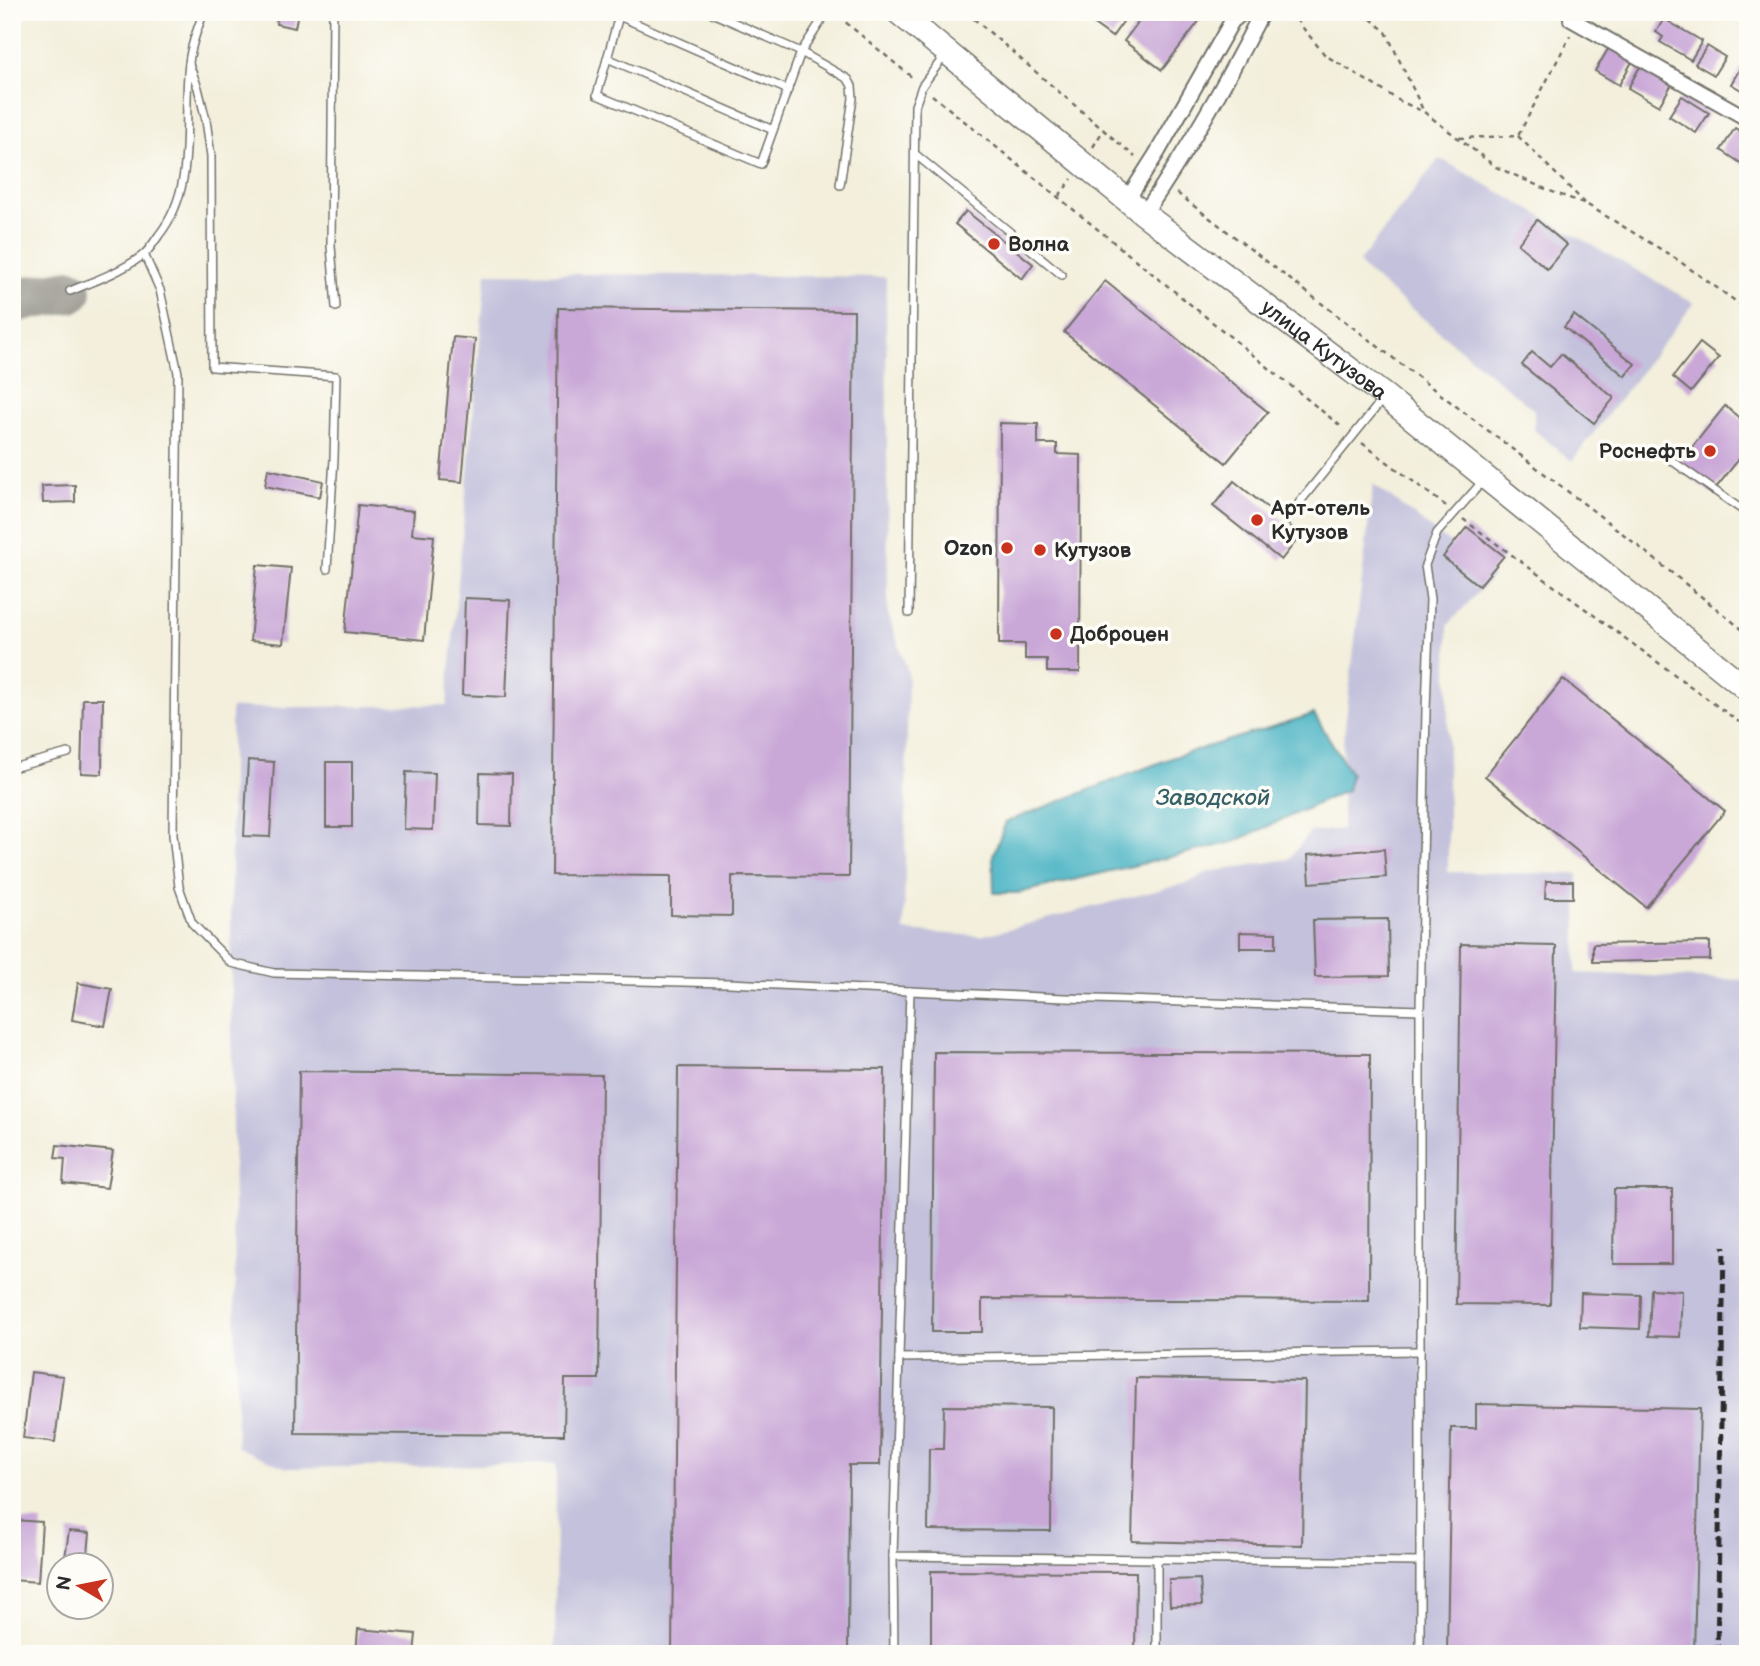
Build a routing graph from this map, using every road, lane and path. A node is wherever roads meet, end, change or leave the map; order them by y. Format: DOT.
graph roads {
  1 [pos="204,12"];
  2 [pos="334,12"];
  3 [pos="710,12"];
  4 [pos="827,12"];
  5 [pos="834,12"];
  6 [pos="898,12"];
  7 [pos="966,12"];
  8 [pos="1243,12"];
  9 [pos="1262,12"];
  10 [pos="1290,12"];
  11 [pos="1363,12"];
  12 [pos="620,14"];
  13 [pos="1571,22"];
  14 [pos="947,51"];
  15 [pos="801,52"];
  16 [pos="607,58"];
  17 [pos="189,64"];
  18 [pos="922,86"];
  19 [pos="788,90"];
  20 [pos="1424,112"];
  21 [pos="1748,119"];
  22 [pos="774,130"];
  23 [pos="1518,136"];
  24 [pos="1458,138"];
  25 [pos="915,154"];
  26 [pos="1148,169"];
  27 [pos="1165,183"];
  28 [pos="840,185"];
  29 [pos="1586,204"];
  30 [pos="1135,207"];
  31 [pos="144,254"];
  32 [pos="1062,275"];
  33 [pos="70,291"];
  34 [pos="335,307"];
  35 [pos="1748,310"];
  36 [pos="1385,396"];
  37 [pos="1352,436"];
  38 [pos="1658,451"];
  39 [pos="1486,477"];
  40 [pos="1299,503"];
  41 [pos="1455,513"];
  42 [pos="1748,514"];
  43 [pos="327,569"];
  44 [pos="909,613"];
  45 [pos="1748,634"];
  46 [pos="1748,690"];
  47 [pos="1740,722"];
  48 [pos="68,753"];
  49 [pos="12,768"];
  50 [pos="909,991"];
  51 [pos="1420,1010"];
  52 [pos="1420,1351"];
  53 [pos="899,1358"];
  54 [pos="893,1556"];
  55 [pos="1157,1559"];
  56 [pos="1420,1562"];
  57 [pos="894,1654"];
  58 [pos="1157,1654"];
  59 [pos="1420,1654"];
  1 -- 17 [label="lane"];
  2 -- 34 [label="lane"];
  3 -- 15 [label="lane"];
  4 -- 15 [label="lane"];
  5 -- 18 [label="path"];
  6 -- 14 [label="main road, улица Кутузова"];
  7 -- 26 [label="path"];
  8 -- 26 [label="street"];
  9 -- 27 [label="street"];
  10 -- 20 [label="path"];
  11 -- 20 [label="path"];
  12 -- 16 [label="lane"];
  12 -- 19 [label="lane"];
  13 -- 21 [label="street"];
  13 -- 23 [label="path"];
  14 -- 18 [label="lane"];
  14 -- 30 [label="main road, улица Кутузова"];
  15 -- 19 [label="lane"];
  15 -- 28 [label="lane"];
  16 -- 22 [label="lane"];
  16 -- 22 [label="lane"];
  17 -- 31 [label="lane"];
  17 -- 43 [label="lane"];
  18 -- 25 [label="lane"];
  18 -- 37 [label="path"];
  19 -- 22 [label="lane"];
  20 -- 24 [label="path"];
  23 -- 24 [label="path"];
  23 -- 29 [label="path"];
  24 -- 29 [label="path"];
  25 -- 32 [label="lane"];
  25 -- 44 [label="lane"];
  26 -- 30 [label="street"];
  27 -- 30 [label="street"];
  27 -- 45 [label="path"];
  29 -- 35 [label="path"];
  30 -- 36 [label="main road, улица Кутузова"];
  31 -- 33 [label="lane"];
  31 -- 50 [label="lane"];
  36 -- 37 [label="lane"];
  36 -- 39 [label="main road, улица Кутузова"];
  37 -- 40 [label="lane"];
  37 -- 41 [label="path"];
  38 -- 42 [label="lane"];
  39 -- 41 [label="lane"];
  39 -- 46 [label="main road, улица Кутузова"];
  41 -- 47 [label="path"];
  41 -- 51 [label="lane"];
  48 -- 49 [label="lane"];
  50 -- 51 [label="lane"];
  50 -- 53 [label="lane"];
  51 -- 52 [label="lane"];
  52 -- 53 [label="lane"];
  52 -- 56 [label="lane"];
  53 -- 54 [label="lane"];
  54 -- 55 [label="lane"];
  54 -- 57 [label="lane"];
  55 -- 56 [label="lane"];
  55 -- 58 [label="lane"];
  56 -- 59 [label="lane"];
}
